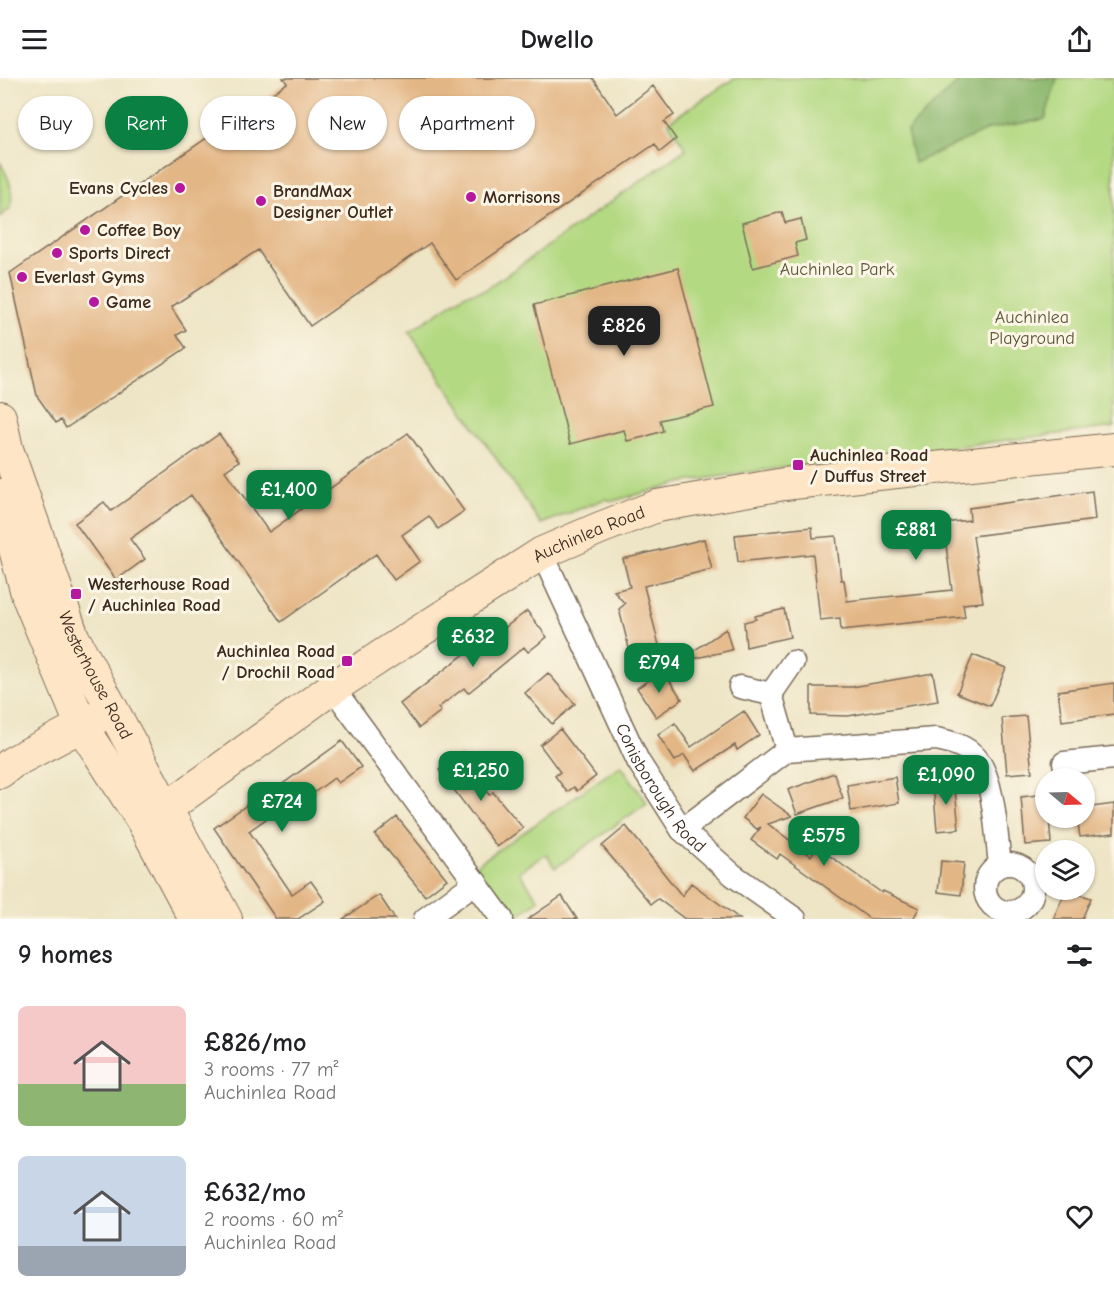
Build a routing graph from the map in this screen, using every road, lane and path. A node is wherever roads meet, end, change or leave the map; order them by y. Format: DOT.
graph roads {
  1 [pos="0,417"];
  2 [pos="1114,449"];
  3 [pos="0,495"];
  4 [pos="542,553"];
  5 [pos="793,662"];
  6 [pos="740,687"];
  7 [pos="333,688"];
  8 [pos="771,694"];
  9 [pos="110,709"];
  10 [pos="82,727"];
  11 [pos="787,750"];
  12 [pos="1114,758"];
  13 [pos="1064,763"];
  14 [pos="0,772"];
  15 [pos="154,814"];
  16 [pos="682,831"];
  17 [pos="1000,864"];
  18 [pos="476,882"];
  19 [pos="784,916"];
  20 [pos="195,919"];
  21 [pos="226,919"];
  22 [pos="424,919"];
  23 [pos="502,919"];
  1 -- 9 [label="street, Westerhouse Road"];
  2 -- 4 [label="street, Auchinlea Road"];
  3 -- 10 [label="street, Westerhouse Road"];
  4 -- 7 [label="street, Auchinlea Road"];
  4 -- 16 [label="street, Conisborough Road"];
  5 -- 8 [label="street"];
  6 -- 8 [label="street"];
  7 -- 15 [label="street, Auchinlea Road"];
  7 -- 18 [label="street"];
  8 -- 11 [label="street"];
  9 -- 10 [label="street"];
  9 -- 15 [label="street, Westerhouse Road"];
  10 -- 14 [label="street"];
  10 -- 15 [label="street, Westerhouse Road"];
  11 -- 16 [label="street"];
  11 -- 17 [label="street"];
  12 -- 13 [label="street"];
  15 -- 20 [label="street, Westerhouse Road"];
  15 -- 21 [label="street, Westerhouse Road"];
  16 -- 19 [label="street, Conisborough Road"];
  18 -- 22 [label="street"];
  18 -- 23 [label="street"];
}
